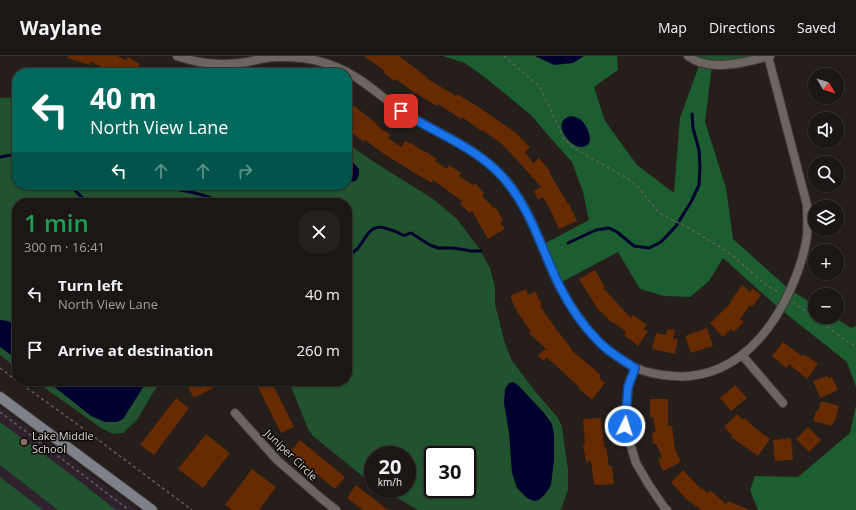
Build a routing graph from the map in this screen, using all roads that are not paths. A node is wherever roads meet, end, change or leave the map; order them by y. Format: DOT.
graph roads {
  1 [pos="177,56"];
  2 [pos="688,56"];
  3 [pos="769,56"];
  4 [pos="340,68"];
  5 [pos="352,75"];
  6 [pos="742,355"];
  7 [pos="635,368"];
  8 [pos="0,397"];
  9 [pos="783,404"];
  10 [pos="235,413"];
  11 [pos="152,510"];
  12 [pos="336,510"];
  13 [pos="667,510"];
  1 -- 4 [label="street"];
  2 -- 3 [label="street"];
  3 -- 6 [label="street"];
  5 -- 7 [label="street"];
  6 -- 7 [label="street"];
  6 -- 9 [label="street"];
  7 -- 13 [label="street"];
  8 -- 11 [label="street"];
  10 -- 12 [label="street, Juniper Circle"];
}
